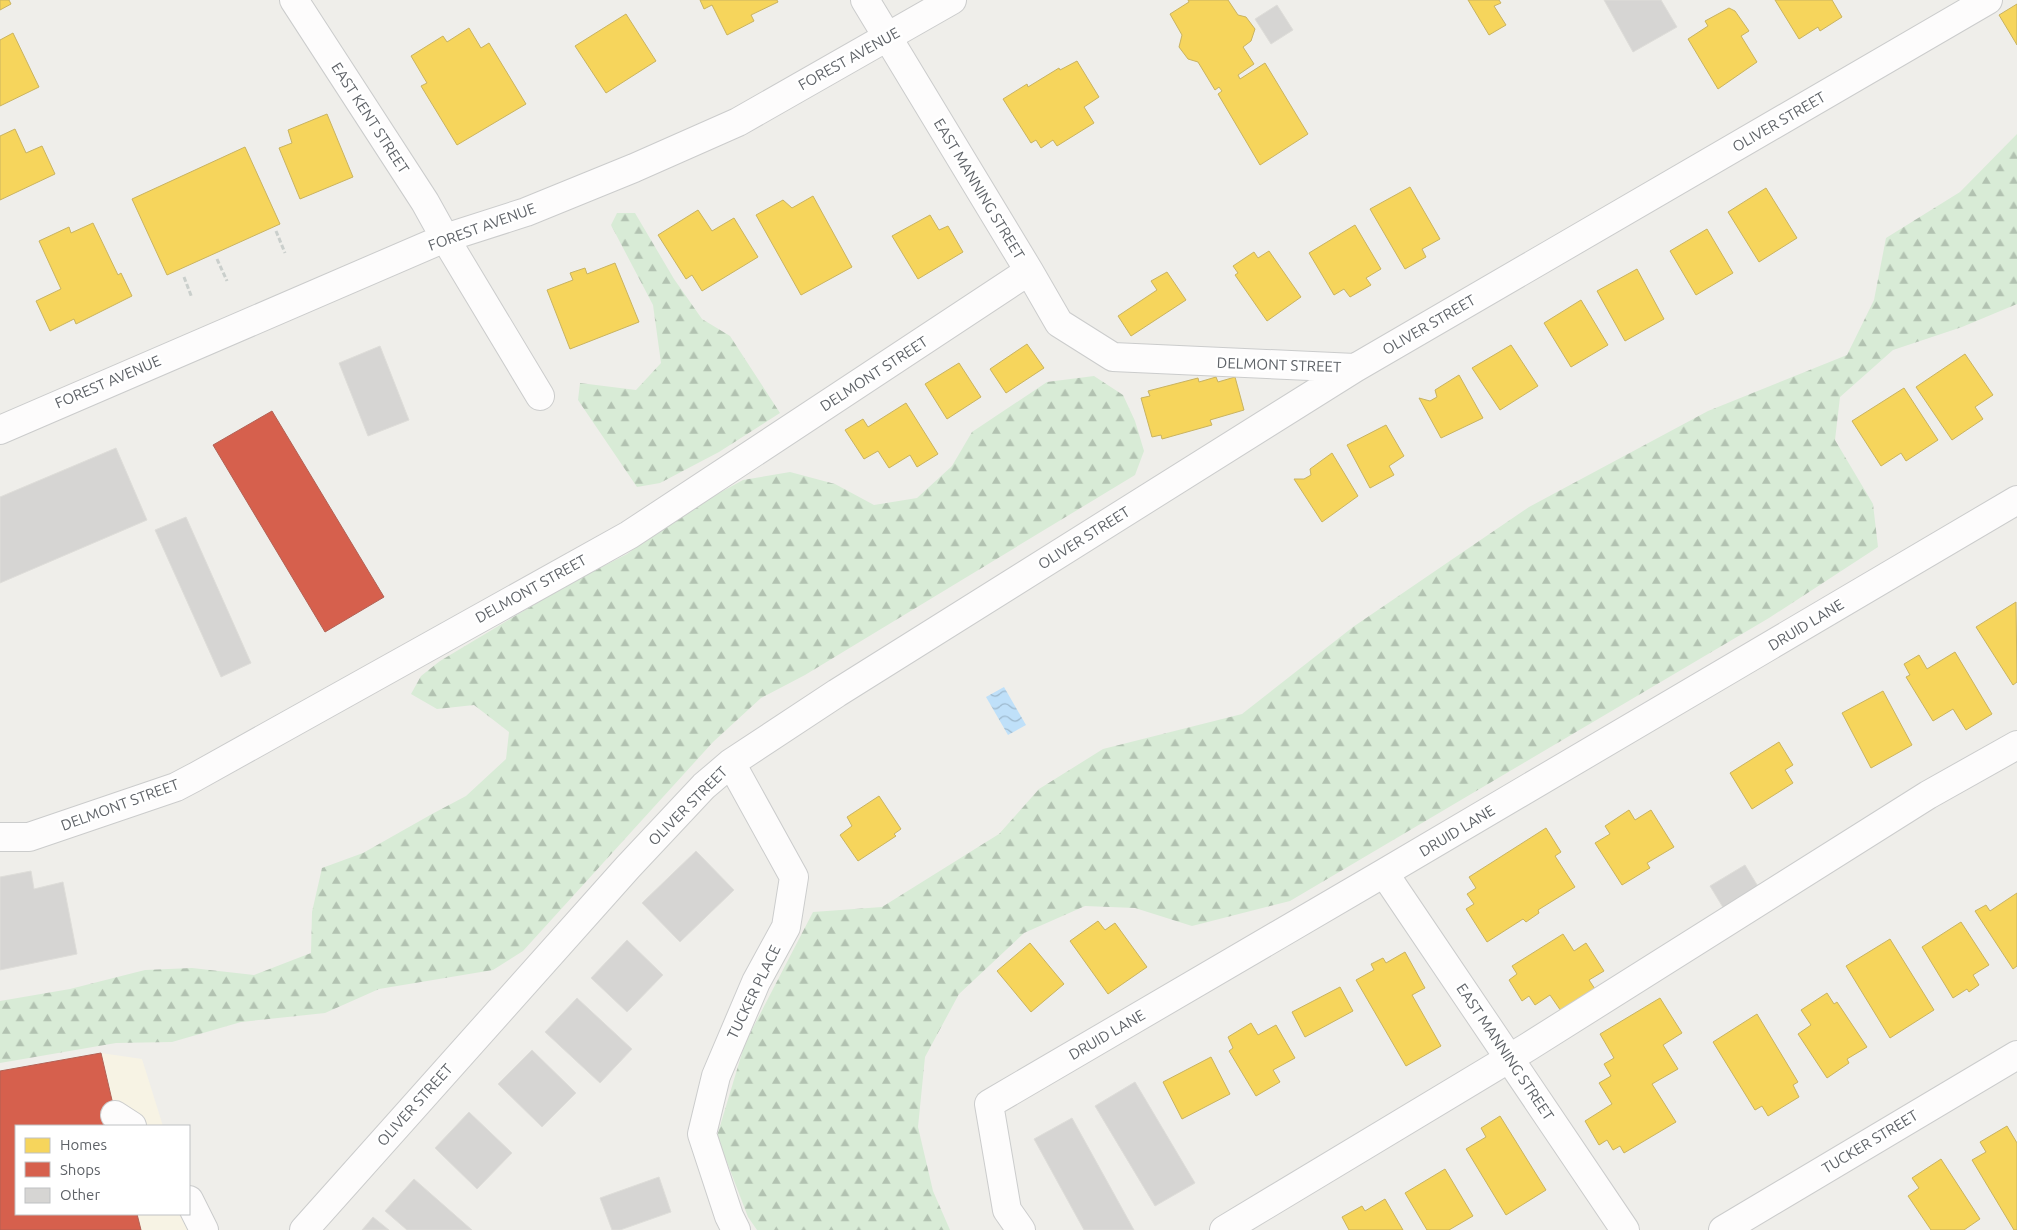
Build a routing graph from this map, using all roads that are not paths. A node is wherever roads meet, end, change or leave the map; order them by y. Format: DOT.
graph roads {
  1 [pos="294,0"];
  2 [pos="864,0"];
  3 [pos="952,0"];
  4 [pos="1988,0"];
  5 [pos="887,38"];
  6 [pos="444,238"];
  7 [pos="1030,271"];
  8 [pos="1113,358"];
  9 [pos="1355,368"];
  10 [pos="540,396"];
  11 [pos="0,430"];
  12 [pos="2017,500"];
  13 [pos="2017,745"];
  14 [pos="731,763"];
  15 [pos="0,837"];
  16 [pos="1384,873"];
  17 [pos="2017,1055"];
  18 [pos="1508,1057"];
  19 [pos="190,1202"];
  20 [pos="1014,1220"];
  21 [pos="204,1230"];
  22 [pos="304,1230"];
  23 [pos="736,1230"];
  24 [pos="1224,1230"];
  25 [pos="1625,1230"];
  26 [pos="1723,1230"];
  1 -- 6 [label="street, EAST KENT STREET"];
  2 -- 5 [label="street, EAST MANNING STREET"];
  3 -- 5 [label="street, FOREST AVENUE"];
  4 -- 9 [label="street, OLIVER STREET"];
  5 -- 6 [label="street, FOREST AVENUE"];
  5 -- 7 [label="street, EAST MANNING STREET"];
  6 -- 10 [label="street, EAST KENT STREET"];
  6 -- 11 [label="street, FOREST AVENUE"];
  7 -- 8 [label="street, EAST MANNING STREET"];
  7 -- 15 [label="street, DELMONT STREET"];
  8 -- 9 [label="street, DELMONT STREET"];
  9 -- 14 [label="street, OLIVER STREET"];
  12 -- 16 [label="street, DRUID LANE"];
  13 -- 18 [label="street"];
  14 -- 22 [label="street, OLIVER STREET"];
  14 -- 23 [label="street, TUCKER PLACE"];
  16 -- 18 [label="street, EAST MANNING STREET"];
  16 -- 20 [label="street, DRUID LANE"];
  17 -- 26 [label="street, TUCKER STREET"];
  18 -- 24 [label="street"];
  18 -- 25 [label="street, EAST MANNING STREET"];
  19 -- 21 [label="street"];
}
